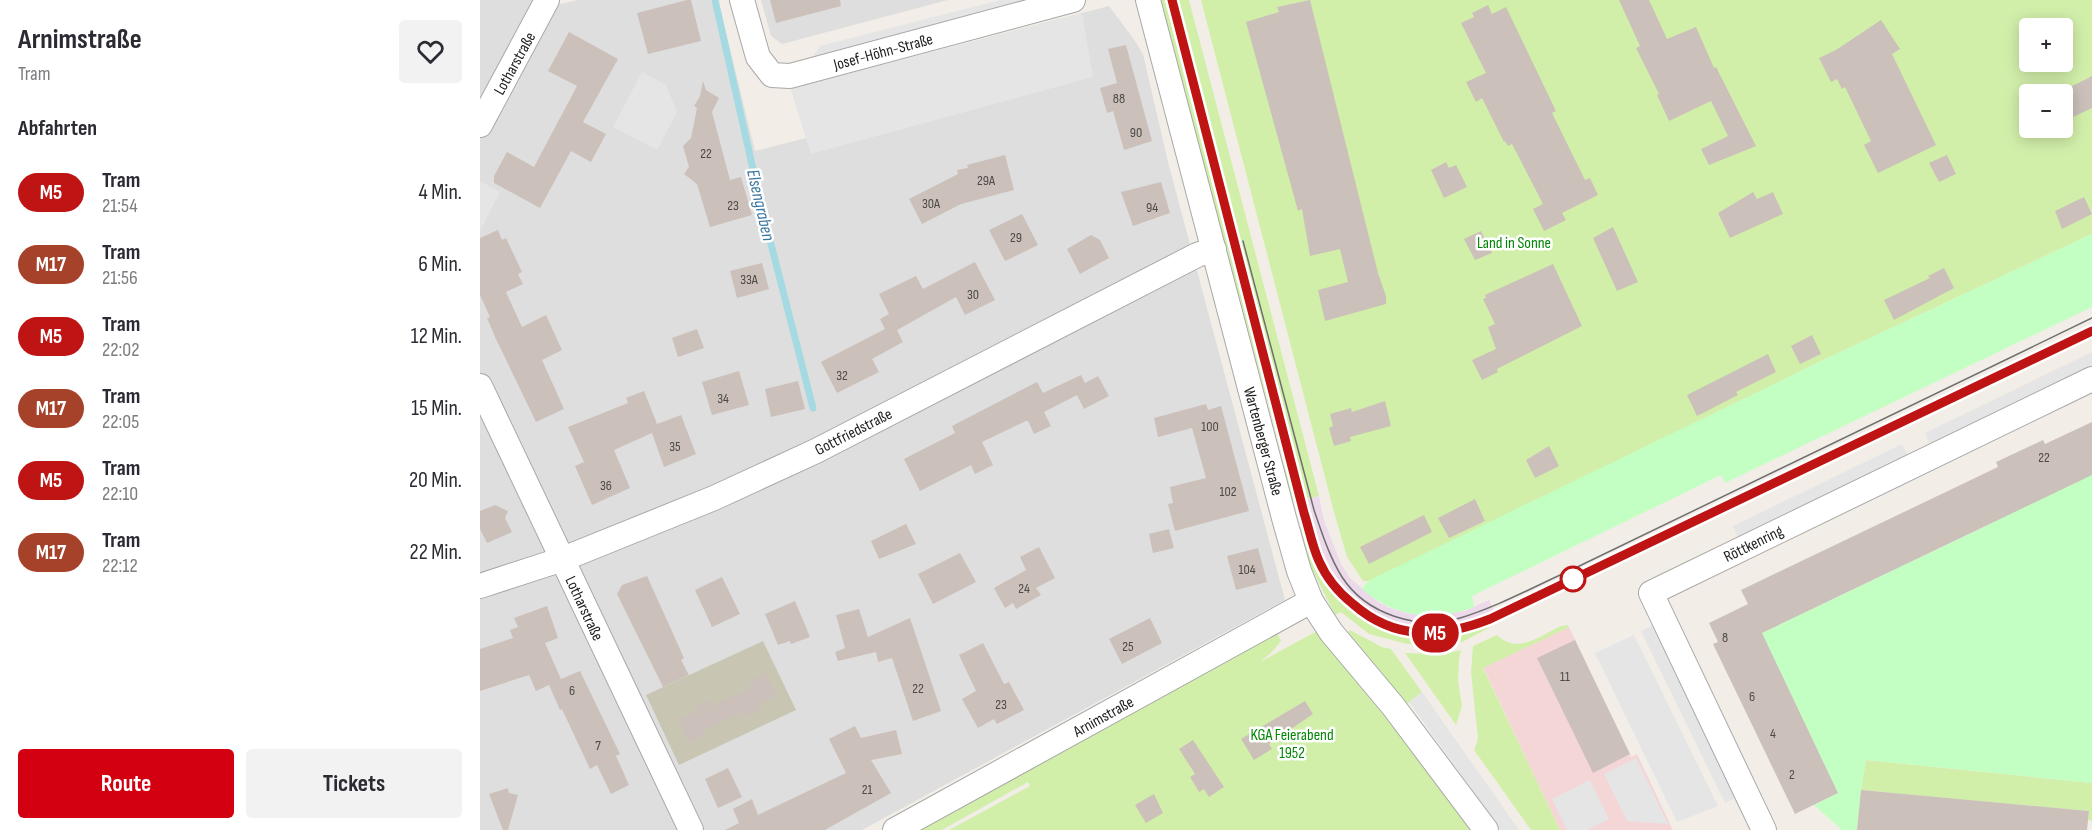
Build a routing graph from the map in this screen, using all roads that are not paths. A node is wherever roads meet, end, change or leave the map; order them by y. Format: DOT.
graph roads {
  1 [pos="547,0"];
  2 [pos="741,0"];
  3 [pos="1073,0"];
  4 [pos="1148,0"];
  5 [pos="480,125"];
  6 [pos="1214,249"];
  7 [pos="2092,379"];
  8 [pos="480,386"];
  9 [pos="563,559"];
  10 [pos="480,586"];
  11 [pos="1311,601"];
  12 [pos="691,830"];
  13 [pos="895,830"];
  14 [pos="1486,830"];
  15 [pos="1764,830"];
  1 -- 5 [label="street, Lotharstraße"];
  2 -- 3 [label="street, Josef-Höhn-Straße"];
  4 -- 6 [label="street, Wartenberger Straße"];
  6 -- 9 [label="street, Gottfriedstraße"];
  6 -- 11 [label="street, Wartenberger Straße"];
  7 -- 15 [label="street, Röttkenring"];
  8 -- 9 [label="street, Lotharstraße"];
  9 -- 10 [label="street, Gottfriedstraße"];
  9 -- 12 [label="street, Lotharstraße"];
  11 -- 13 [label="street, Arnimstraße"];
  11 -- 14 [label="street, Wartenberger Straße"];
}
